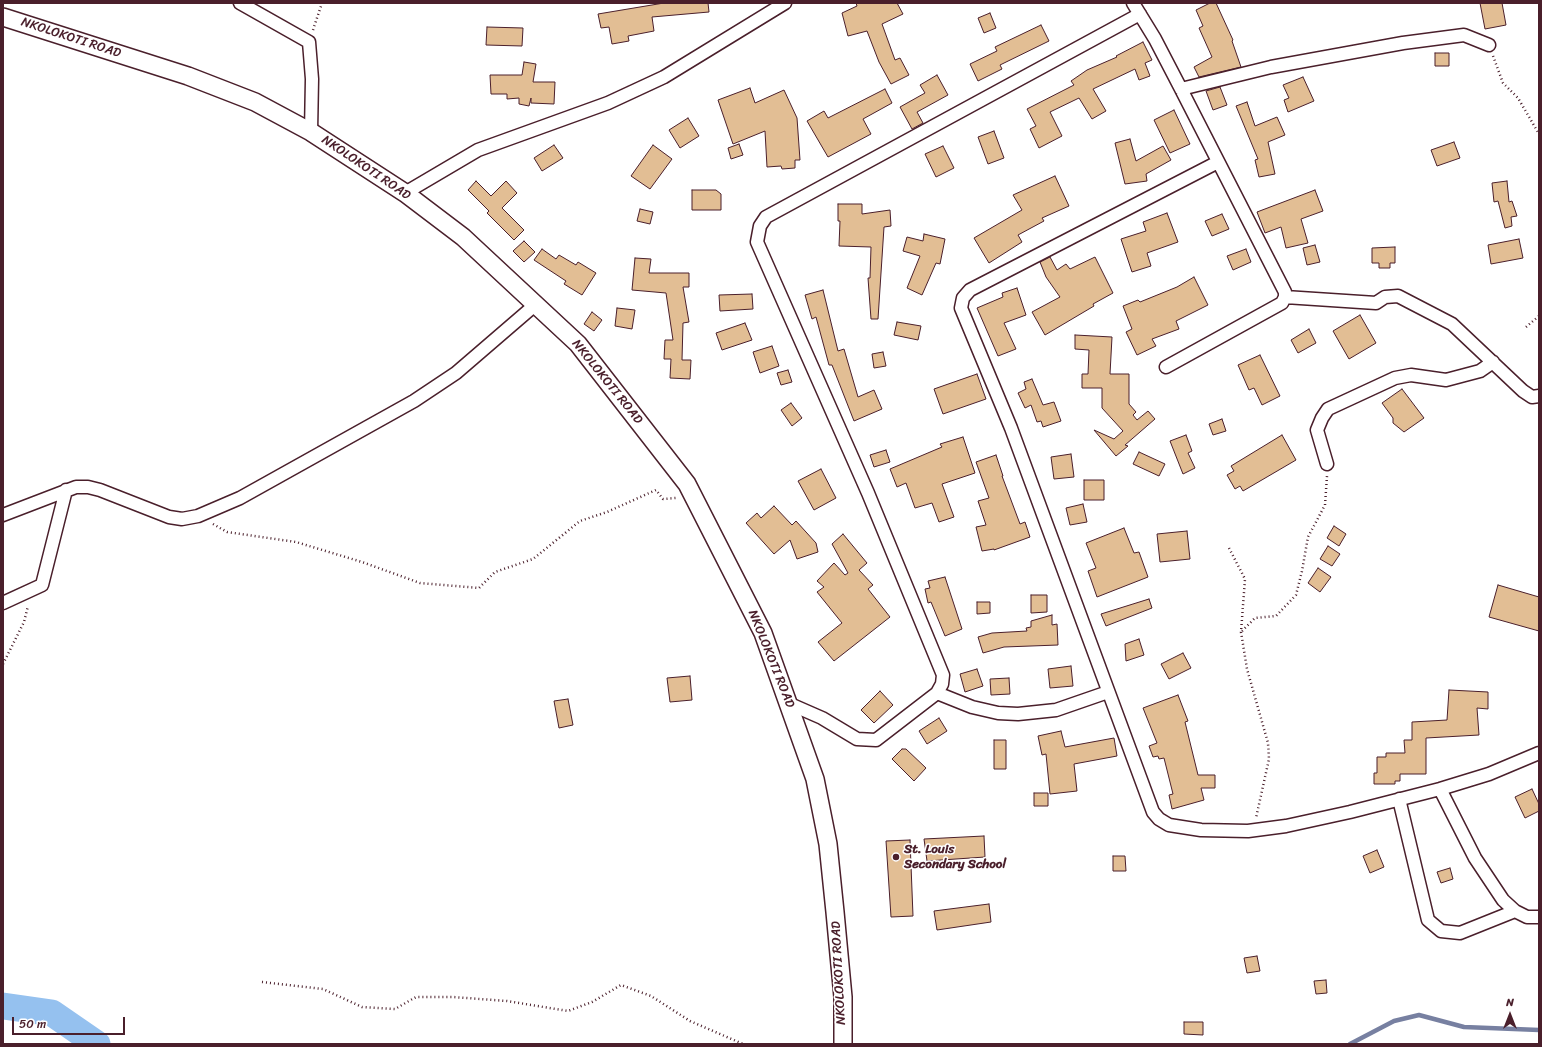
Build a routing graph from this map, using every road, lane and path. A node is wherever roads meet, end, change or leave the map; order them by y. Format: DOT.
graph roads {
  1 [pos="240,3"];
  2 [pos="322,3"];
  3 [pos="785,3"];
  4 [pos="1133,3"];
  5 [pos="1140,14"];
  6 [pos="3,17"];
  7 [pos="309,42"];
  8 [pos="1489,45"];
  9 [pos="1181,89"];
  10 [pos="311,132"];
  11 [pos="1539,134"];
  12 [pos="1218,162"];
  13 [pos="405,193"];
  14 [pos="1285,297"];
  15 [pos="535,305"];
  16 [pos="1539,316"];
  17 [pos="1526,327"];
  18 [pos="1493,362"];
  19 [pos="1166,367"];
  20 [pos="1539,396"];
  21 [pos="1327,464"];
  22 [pos="66,490"];
  23 [pos="693,495"];
  24 [pos="3,515"];
  25 [pos="198,516"];
  26 [pos="1229,548"];
  27 [pos="32,590"];
  28 [pos="3,603"];
  29 [pos="1241,632"];
  30 [pos="3,664"];
  31 [pos="1108,692"];
  32 [pos="937,693"];
  33 [pos="790,704"];
  34 [pos="1539,753"];
  35 [pos="1440,789"];
  36 [pos="1399,799"];
  37 [pos="1253,830"];
  38 [pos="1515,911"];
  39 [pos="1539,917"];
  40 [pos="262,982"];
  41 [pos="743,1044"];
  42 [pos="843,1044"];
  1 -- 7 [label="street"];
  2 -- 7 [label="path"];
  3 -- 13 [label="street"];
  4 -- 5 [label="street"];
  5 -- 9 [label="street"];
  5 -- 32 [label="street"];
  6 -- 10 [label="main road, NKOLOKOTI ROAD"];
  7 -- 10 [label="street"];
  8 -- 9 [label="street"];
  8 -- 11 [label="path"];
  9 -- 12 [label="street"];
  10 -- 13 [label="main road, NKOLOKOTI ROAD"];
  12 -- 14 [label="street"];
  12 -- 31 [label="street"];
  13 -- 15 [label="main road, NKOLOKOTI ROAD"];
  14 -- 18 [label="street"];
  14 -- 19 [label="street"];
  15 -- 23 [label="main road, NKOLOKOTI ROAD"];
  15 -- 25 [label="street"];
  16 -- 17 [label="path"];
  18 -- 20 [label="street"];
  18 -- 21 [label="street"];
  21 -- 29 [label="path"];
  22 -- 24 [label="street"];
  22 -- 25 [label="street"];
  22 -- 27 [label="street"];
  23 -- 25 [label="path"];
  23 -- 33 [label="main road, NKOLOKOTI ROAD"];
  26 -- 29 [label="path"];
  27 -- 28 [label="street"];
  27 -- 30 [label="path"];
  29 -- 37 [label="path"];
  31 -- 32 [label="street"];
  31 -- 37 [label="street"];
  32 -- 33 [label="street"];
  33 -- 42 [label="main road, NKOLOKOTI ROAD"];
  34 -- 35 [label="street"];
  35 -- 36 [label="street"];
  35 -- 38 [label="street"];
  36 -- 37 [label="street"];
  36 -- 38 [label="street"];
  38 -- 39 [label="street"];
  40 -- 41 [label="path"];
}
